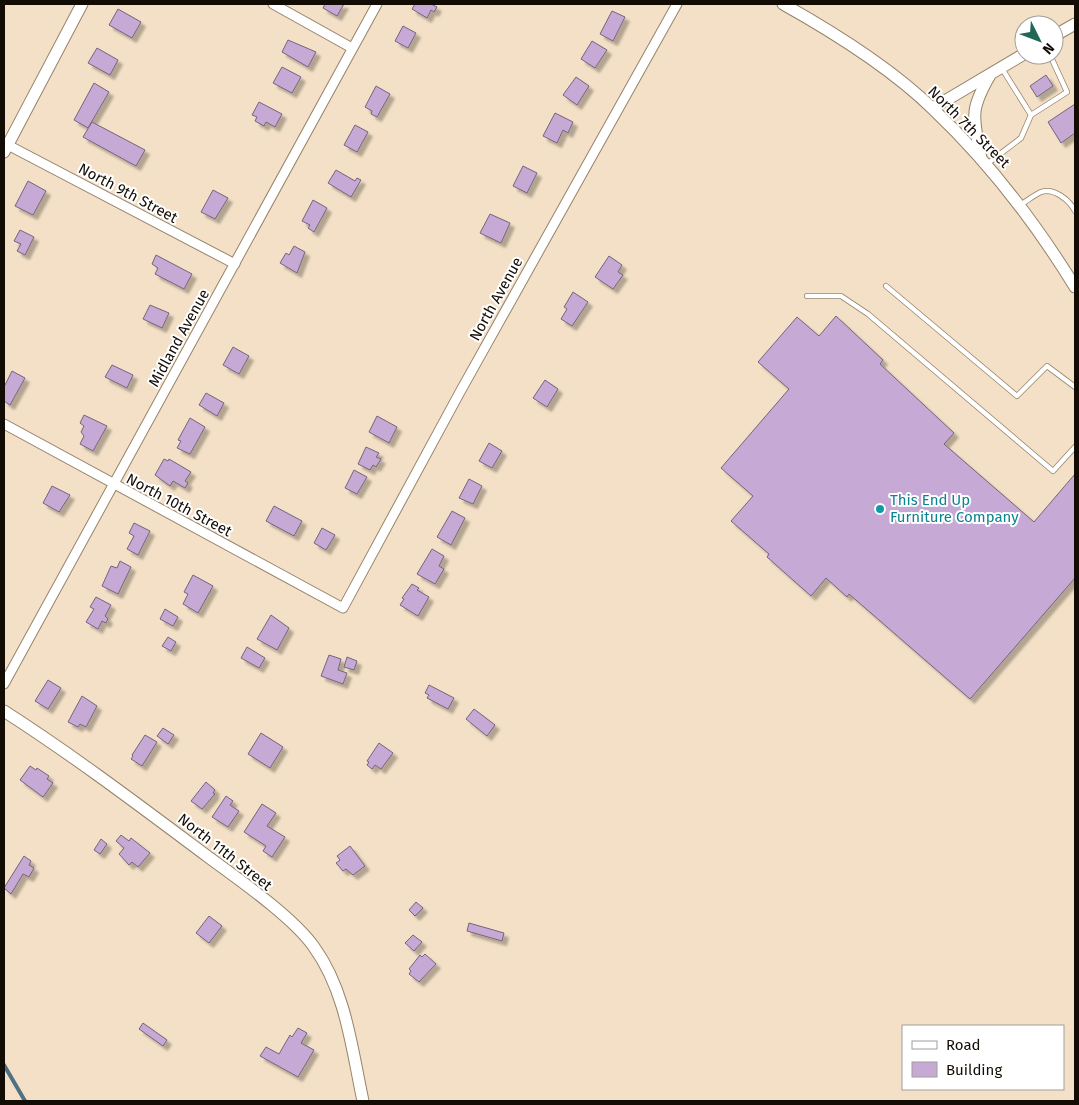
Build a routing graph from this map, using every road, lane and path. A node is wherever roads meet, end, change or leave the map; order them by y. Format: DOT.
graph roads {
  1 [pos="82,4"];
  2 [pos="273,4"];
  3 [pos="377,4"];
  4 [pos="677,4"];
  5 [pos="783,4"];
  6 [pos="1075,24"];
  7 [pos="1064,30"];
  8 [pos="352,48"];
  9 [pos="1014,60"];
  10 [pos="1055,65"];
  11 [pos="996,70"];
  12 [pos="932,108"];
  13 [pos="1031,115"];
  14 [pos="5,147"];
  15 [pos="983,162"];
  16 [pos="1020,205"];
  17 [pos="1075,211"];
  18 [pos="235,264"];
  19 [pos="886,286"];
  20 [pos="1075,288"];
  21 [pos="807,296"];
  22 [pos="1075,387"];
  23 [pos="4,424"];
  24 [pos="1075,447"];
  25 [pos="114,485"];
  26 [pos="343,608"];
  27 [pos="4,684"];
  28 [pos="4,711"];
  29 [pos="363,1101"];
  1 -- 14 [label="street"];
  2 -- 8 [label="street"];
  3 -- 8 [label="street, Midland Avenue"];
  4 -- 26 [label="street, North Avenue"];
  5 -- 12 [label="street, North 7th Street"];
  6 -- 7 [label="street"];
  8 -- 18 [label="street, Midland Avenue"];
  9 -- 11 [label="street"];
  10 -- 13 [label="lane"];
  11 -- 12 [label="street"];
  11 -- 13 [label="lane"];
  11 -- 15 [label="street"];
  12 -- 15 [label="street, North 7th Street"];
  13 -- 15 [label="lane"];
  14 -- 18 [label="street, North 9th Street"];
  15 -- 16 [label="street, North 7th Street"];
  16 -- 17 [label="lane"];
  16 -- 20 [label="street, North 7th Street"];
  18 -- 25 [label="street, Midland Avenue"];
  19 -- 22 [label="lane"];
  21 -- 24 [label="lane"];
  23 -- 25 [label="street, North 10th Street"];
  25 -- 26 [label="street, North 10th Street"];
  25 -- 27 [label="street, Midland Avenue"];
  28 -- 29 [label="street, North 11th Street"];
}
